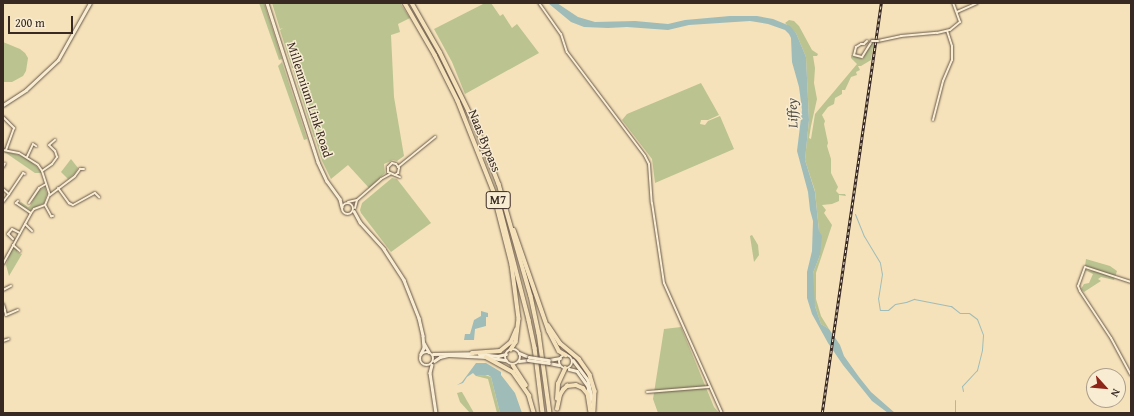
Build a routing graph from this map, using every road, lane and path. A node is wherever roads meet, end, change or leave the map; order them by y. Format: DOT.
graph roads {
  1 [pos="90,3"];
  2 [pos="266,3"];
  3 [pos="405,3"];
  4 [pos="412,3"];
  5 [pos="539,3"];
  6 [pos="953,3"];
  7 [pos="977,3"];
  8 [pos="957,12"];
  9 [pos="947,31"];
  10 [pos="867,41"];
  11 [pos="3,105"];
  12 [pos="3,117"];
  13 [pos="933,120"];
  14 [pos="435,137"];
  15 [pos="55,140"];
  16 [pos="36,146"];
  17 [pos="5,150"];
  18 [pos="27,157"];
  19 [pos="404,161"];
  20 [pos="5,163"];
  21 [pos="396,164"];
  22 [pos="3,167"];
  23 [pos="398,167"];
  24 [pos="84,169"];
  25 [pos="42,171"];
  26 [pos="387,171"];
  27 [pos="398,173"];
  28 [pos="25,174"];
  29 [pos="390,174"];
  30 [pos="386,175"];
  31 [pos="395,175"];
  32 [pos="488,176"];
  33 [pos="46,184"];
  34 [pos="58,188"];
  35 [pos="3,189"];
  36 [pos="9,194"];
  37 [pos="50,195"];
  38 [pos="99,197"];
  39 [pos="340,199"];
  40 [pos="357,200"];
  41 [pos="18,201"];
  42 [pos="3,202"];
  43 [pos="347,202"];
  44 [pos="30,203"];
  45 [pos="45,205"];
  46 [pos="342,207"];
  47 [pos="354,209"];
  48 [pos="507,212"];
  49 [pos="31,213"];
  50 [pos="349,215"];
  51 [pos="54,216"];
  52 [pos="358,219"];
  53 [pos="26,224"];
  54 [pos="32,231"];
  55 [pos="20,233"];
  56 [pos="13,239"];
  57 [pos="13,245"];
  58 [pos="20,251"];
  59 [pos="3,264"];
  60 [pos="1131,282"];
  61 [pos="11,286"];
  62 [pos="3,290"];
  63 [pos="3,304"];
  64 [pos="18,310"];
  65 [pos="4,312"];
  66 [pos="518,312"];
  67 [pos="6,315"];
  68 [pos="3,316"];
  69 [pos="544,317"];
  70 [pos="9,339"];
  71 [pos="3,341"];
  72 [pos="424,342"];
  73 [pos="511,350"];
  74 [pos="429,352"];
  75 [pos="472,353"];
  76 [pos="519,353"];
  77 [pos="421,354"];
  78 [pos="433,354"];
  79 [pos="506,354"];
  80 [pos="566,355"];
  81 [pos="486,357"];
  82 [pos="560,357"];
  83 [pos="529,358"];
  84 [pos="506,360"];
  85 [pos="573,360"];
  86 [pos="434,361"];
  87 [pos="519,361"];
  88 [pos="549,361"];
  89 [pos="432,365"];
  90 [pos="513,365"];
  91 [pos="559,365"];
  92 [pos="425,366"];
  93 [pos="567,369"];
  94 [pos="430,372"];
  95 [pos="1131,375"];
  96 [pos="709,387"];
  97 [pos="647,392"];
  98 [pos="530,396"];
  99 [pos="558,411"];
  100 [pos="593,412"];
  101 [pos="436,413"];
  102 [pos="534,413"];
  103 [pos="543,413"];
  104 [pos="550,413"];
  105 [pos="722,413"];
  1 -- 11 [label="main road"];
  2 -- 39 [label="main road, Millennium Link Road"];
  3 -- 32 [label="highway, Naas Bypass / M7"];
  4 -- 48 [label="highway, Naas Bypass / M7"];
  5 -- 96 [label="street"];
  6 -- 8 [label="street"];
  7 -- 8 [label="street"];
  8 -- 9 [label="street"];
  9 -- 10 [label="street, bridge"];
  9 -- 13 [label="street"];
  12 -- 17 [label="street"];
  14 -- 19 [label="street"];
  15 -- 25 [label="street"];
  16 -- 18 [label="street"];
  17 -- 18 [label="street"];
  18 -- 25 [label="street"];
  19 -- 21 [label="street"];
  19 -- 23 [label="street"];
  20 -- 22 [label="street"];
  21 -- 23 [label="street"];
  21 -- 26 [label="street"];
  23 -- 27 [label="street"];
  24 -- 34 [label="street"];
  25 -- 33 [label="street"];
  26 -- 29 [label="street"];
  26 -- 30 [label="street"];
  27 -- 31 [label="street"];
  27 -- 31 [label="street"];
  28 -- 36 [label="street"];
  29 -- 30 [label="street"];
  29 -- 31 [label="street"];
  30 -- 40 [label="street"];
  32 -- 66 [label="highway, M7"];
  32 -- 103 [label="highway, Naas Bypass / M7"];
  33 -- 37 [label="street"];
  33 -- 44 [label="street"];
  34 -- 37 [label="street"];
  34 -- 38 [label="street"];
  35 -- 36 [label="street"];
  36 -- 42 [label="street"];
  37 -- 45 [label="street"];
  39 -- 43 [label="main road, Millennium Link Road"];
  39 -- 46 [label="main road, Millennium Link Road"];
  40 -- 43 [label="street"];
  40 -- 47 [label="street"];
  41 -- 49 [label="street"];
  43 -- 46 [label="main road"];
  43 -- 47 [label="main road"];
  45 -- 49 [label="street"];
  45 -- 51 [label="street"];
  46 -- 50 [label="main road"];
  47 -- 50 [label="main road"];
  47 -- 52 [label="main road"];
  48 -- 69 [label="highway, M7"];
  48 -- 104 [label="highway, Naas Bypass / M7"];
  49 -- 53 [label="street"];
  50 -- 52 [label="main road"];
  52 -- 72 [label="main road"];
  53 -- 54 [label="street"];
  53 -- 55 [label="street"];
  55 -- 56 [label="street"];
  55 -- 57 [label="street"];
  57 -- 58 [label="street"];
  57 -- 59 [label="street"];
  60 -- 95 [label="street"];
  61 -- 62 [label="street"];
  63 -- 65 [label="street"];
  64 -- 67 [label="street"];
  65 -- 67 [label="street"];
  66 -- 73 [label="highway, M7"];
  66 -- 75 [label="highway, M7"];
  67 -- 68 [label="street"];
  69 -- 80 [label="highway, M7"];
  69 -- 100 [label="highway, M7"];
  70 -- 71 [label="street"];
  72 -- 74 [label="main road"];
  72 -- 77 [label="main road"];
  73 -- 76 [label="main road"];
  73 -- 79 [label="main road"];
  74 -- 77 [label="main road"];
  74 -- 78 [label="main road"];
  75 -- 78 [label="main road"];
  75 -- 79 [label="main road"];
  76 -- 83 [label="main road"];
  76 -- 87 [label="main road"];
  77 -- 92 [label="main road"];
  78 -- 86 [label="main road"];
  79 -- 84 [label="main road"];
  80 -- 82 [label="main road"];
  80 -- 85 [label="main road"];
  81 -- 84 [label="main road"];
  81 -- 86 [label="main road"];
  81 -- 98 [label="highway"];
  82 -- 88 [label="main road"];
  82 -- 91 [label="main road"];
  83 -- 87 [label="main road"];
  83 -- 88 [label="main road, bridge"];
  84 -- 90 [label="main road"];
  85 -- 93 [label="main road"];
  85 -- 100 [label="main road"];
  86 -- 89 [label="main road"];
  87 -- 90 [label="main road"];
  88 -- 91 [label="main road"];
  89 -- 92 [label="main road"];
  89 -- 94 [label="main road"];
  90 -- 98 [label="highway"];
  91 -- 93 [label="main road"];
  92 -- 94 [label="main road"];
  93 -- 99 [label="highway"];
  93 -- 100 [label="main road"];
  94 -- 101 [label="main road"];
  96 -- 97 [label="street"];
  96 -- 105 [label="street"];
  98 -- 102 [label="highway"];
  99 -- 100 [label="highway"];
}
